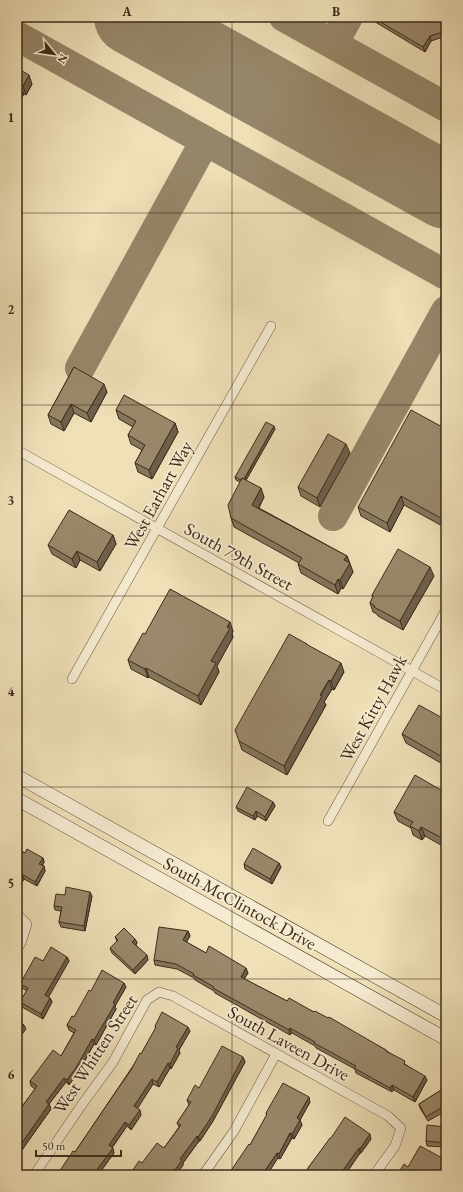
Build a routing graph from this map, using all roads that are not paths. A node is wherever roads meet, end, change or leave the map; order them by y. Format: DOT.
graph roads {
  1 [pos="271,326"];
  2 [pos="17,450"];
  3 [pos="157,528"];
  4 [pos="446,610"];
  5 [pos="412,671"];
  6 [pos="72,679"];
  7 [pos="446,690"];
  8 [pos="17,776"];
  9 [pos="17,799"];
  10 [pos="328,821"];
  11 [pos="17,914"];
  12 [pos="17,949"];
  13 [pos="159,992"];
  14 [pos="446,1016"];
  15 [pos="446,1039"];
  16 [pos="276,1054"];
  17 [pos="34,1175"];
  18 [pos="203,1175"];
  19 [pos="374,1175"];
  1 -- 3 [label="street, West Earhart Way"];
  2 -- 3 [label="street, South 79th Street"];
  3 -- 5 [label="street, South 79th Street"];
  3 -- 6 [label="street, West Earhart Way"];
  4 -- 5 [label="street, West Kitty Hawk"];
  5 -- 7 [label="street, South 79th Street"];
  5 -- 10 [label="street, West Kitty Hawk"];
  8 -- 14 [label="main road, South McClintock Drive"];
  9 -- 15 [label="main road, South McClintock Drive"];
  11 -- 12 [label="street"];
  13 -- 16 [label="street, South Laveen Drive"];
  13 -- 17 [label="street, West Whitten Street"];
  16 -- 18 [label="street"];
  16 -- 19 [label="street, South Laveen Drive"];
}
